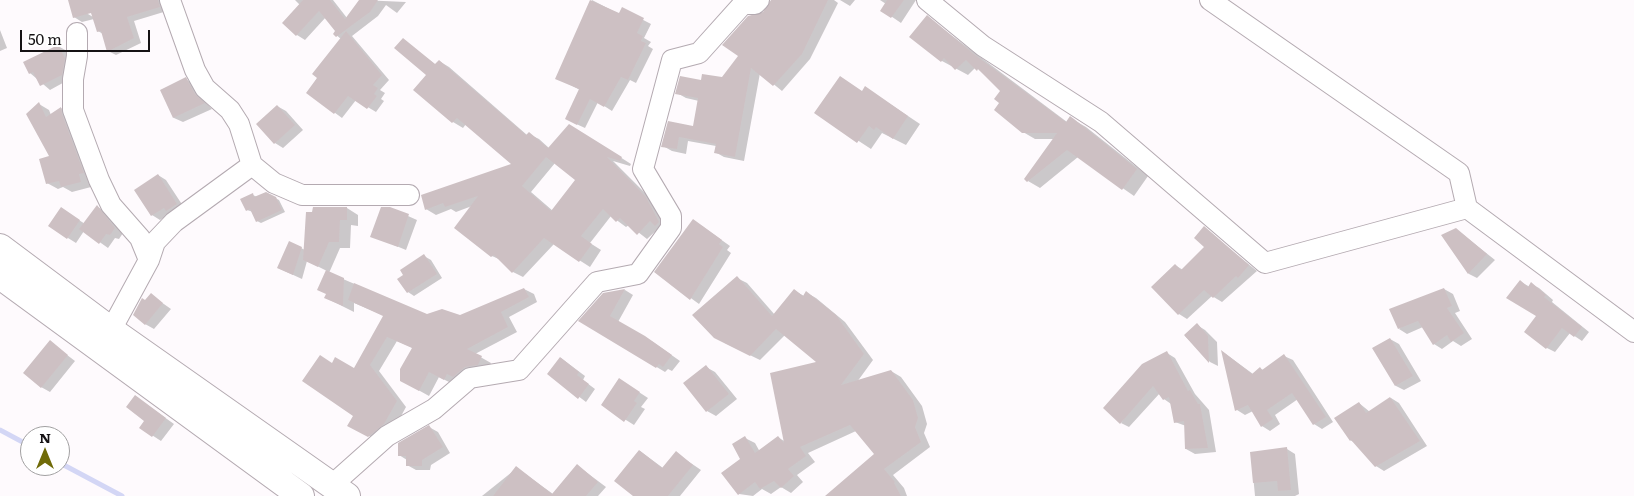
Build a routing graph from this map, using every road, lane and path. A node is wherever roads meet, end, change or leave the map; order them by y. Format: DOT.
graph roads {
  1 [pos="170,0"];
  2 [pos="759,0"];
  3 [pos="927,0"];
  4 [pos="1210,0"];
  5 [pos="77,33"];
  6 [pos="252,165"];
  7 [pos="409,195"];
  8 [pos="1467,208"];
  9 [pos="0,248"];
  10 [pos="149,260"];
  11 [pos="0,276"];
  12 [pos="111,330"];
  13 [pos="1634,332"];
  14 [pos="339,491"];
  15 [pos="302,496"];
  1 -- 6 [label="street"];
  2 -- 14 [label="street"];
  3 -- 8 [label="street"];
  4 -- 8 [label="street"];
  5 -- 10 [label="street"];
  6 -- 7 [label="street"];
  6 -- 10 [label="street"];
  8 -- 13 [label="street"];
  9 -- 12 [label="main road"];
  10 -- 12 [label="street"];
  11 -- 15 [label="main road"];
  12 -- 14 [label="main road"];
}
